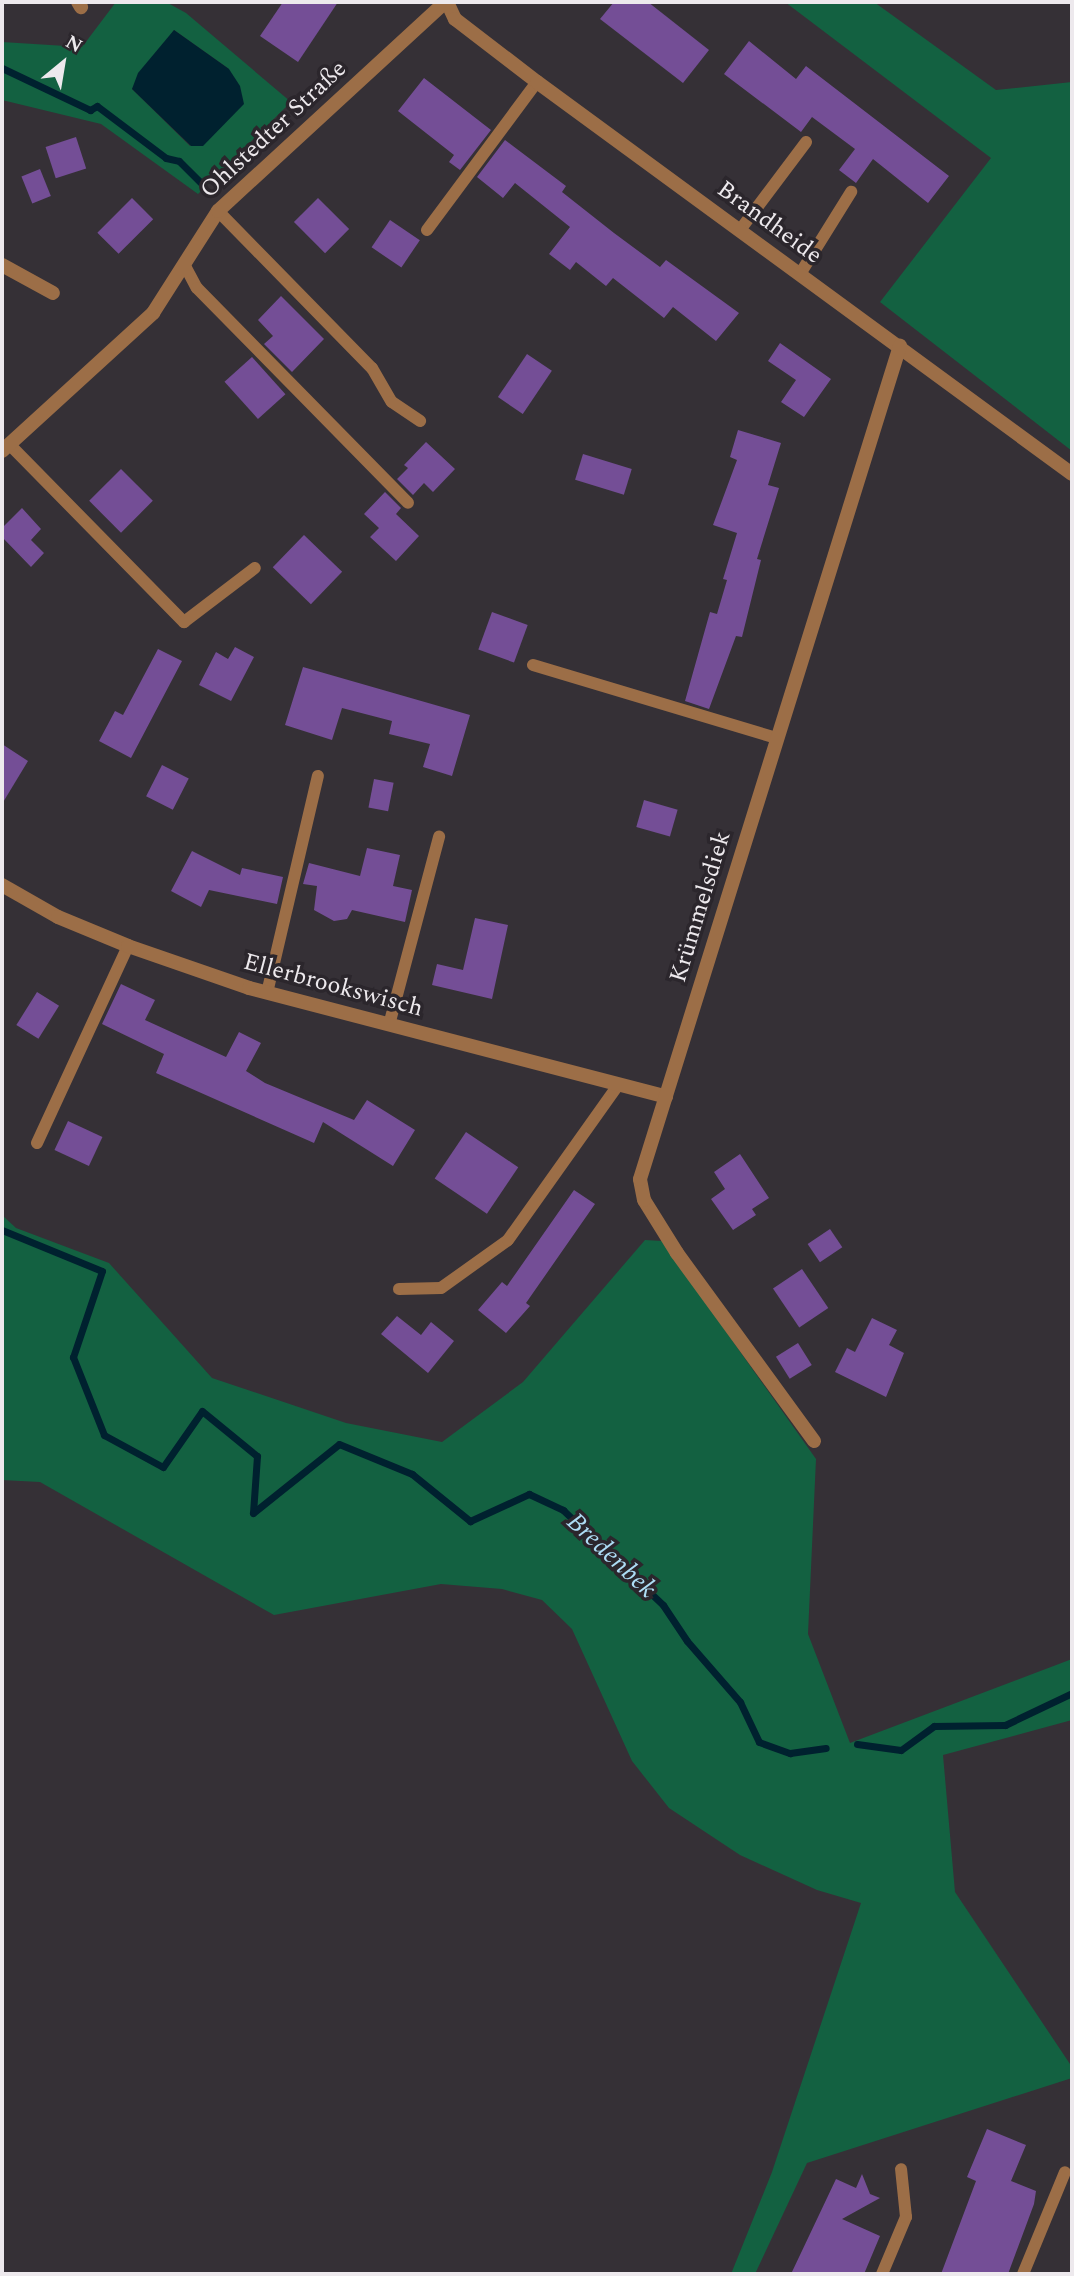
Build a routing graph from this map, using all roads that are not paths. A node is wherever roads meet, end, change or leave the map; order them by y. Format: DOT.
graph roads {
  1 [pos="446,2"];
  2 [pos="537,82"];
  3 [pos="806,142"];
  4 [pos="851,192"];
  5 [pos="218,211"];
  6 [pos="427,230"];
  7 [pos="740,230"];
  8 [pos="184,264"];
  9 [pos="2,265"];
  10 [pos="800,274"];
  11 [pos="53,293"];
  12 [pos="900,346"];
  13 [pos="420,421"];
  14 [pos="6,448"];
  15 [pos="1072,474"];
  16 [pos="408,503"];
  17 [pos="255,568"];
  18 [pos="533,665"];
  19 [pos="777,738"];
  20 [pos="318,776"];
  21 [pos="439,837"];
  22 [pos="3,888"];
  23 [pos="128,946"];
  24 [pos="267,993"];
  25 [pos="388,1025"];
  26 [pos="618,1085"];
  27 [pos="666,1097"];
  28 [pos="37,1143"];
  29 [pos="399,1289"];
  30 [pos="814,1441"];
  31 [pos="901,2169"];
  32 [pos="1065,2172"];
  33 [pos="882,2274"];
  34 [pos="1023,2274"];
  1 -- 2 [label="street, Brandheide"];
  1 -- 5 [label="street, Ohlstedter Straße"];
  2 -- 6 [label="lane"];
  2 -- 7 [label="street, Brandheide"];
  3 -- 7 [label="lane"];
  4 -- 10 [label="lane"];
  5 -- 8 [label="street, Ohlstedter Straße"];
  5 -- 13 [label="lane"];
  7 -- 10 [label="street, Brandheide"];
  8 -- 14 [label="street, Ohlstedter Straße"];
  8 -- 16 [label="lane"];
  9 -- 11 [label="street"];
  10 -- 12 [label="street, Brandheide"];
  12 -- 15 [label="street, Brandheide"];
  12 -- 19 [label="street, Krümmelsdiek"];
  14 -- 17 [label="lane"];
  18 -- 19 [label="lane"];
  19 -- 27 [label="street, Krümmelsdiek"];
  20 -- 24 [label="lane"];
  21 -- 25 [label="lane"];
  22 -- 23 [label="street, Ellerbrookswisch"];
  23 -- 24 [label="street, Ellerbrookswisch"];
  23 -- 28 [label="lane"];
  24 -- 25 [label="street, Ellerbrookswisch"];
  25 -- 26 [label="street, Ellerbrookswisch"];
  26 -- 27 [label="street, Ellerbrookswisch"];
  26 -- 29 [label="lane"];
  27 -- 30 [label="street, Krümmelsdiek"];
  31 -- 33 [label="lane"];
  32 -- 34 [label="lane"];
}
